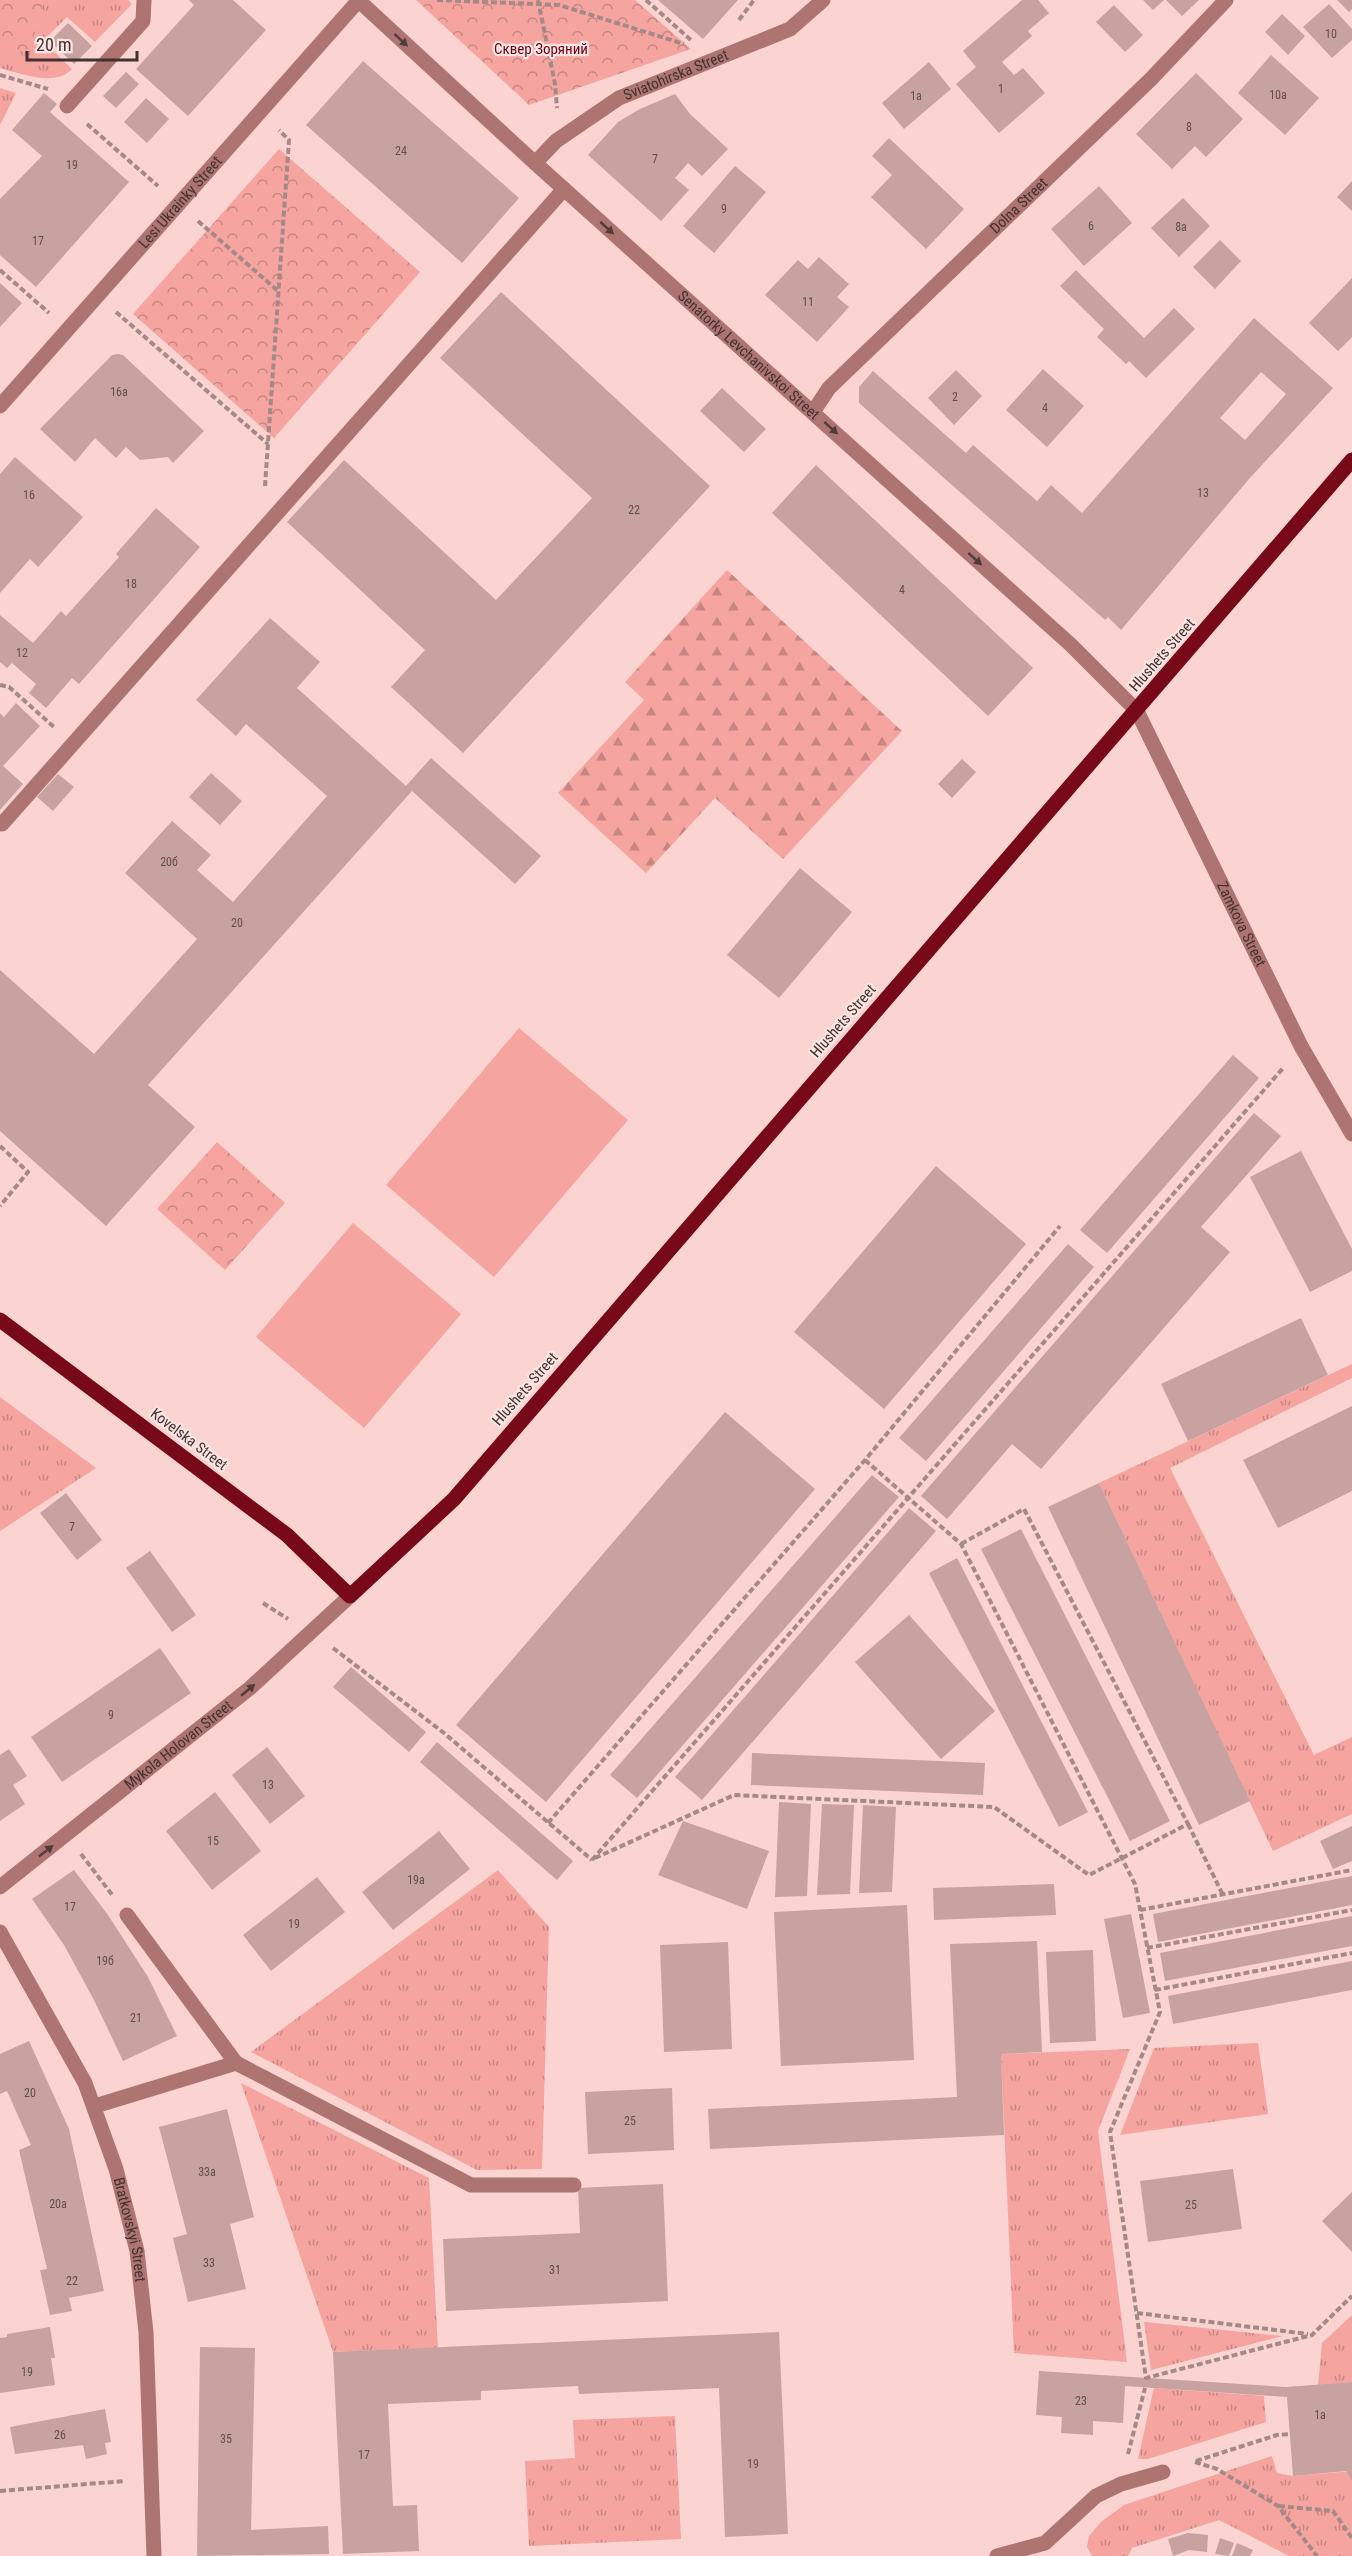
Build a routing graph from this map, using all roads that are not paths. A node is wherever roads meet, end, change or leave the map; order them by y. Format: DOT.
graph roads {
  1 [pos="144,0"];
  2 [pos="358,0"];
  3 [pos="823,0"];
  4 [pos="1226,0"];
  5 [pos="67,106"];
  6 [pos="535,163"];
  7 [pos="564,189"];
  8 [pos="0,405"];
  9 [pos="813,412"];
  10 [pos="1352,460"];
  11 [pos="1137,711"];
  12 [pos="0,822"];
  13 [pos="1352,1134"];
  14 [pos="0,1320"];
  15 [pos="350,1596"];
  16 [pos="0,1887"];
  17 [pos="127,1915"];
  18 [pos="0,1932"];
  19 [pos="236,2062"];
  20 [pos="95,2106"];
  21 [pos="574,2185"];
  22 [pos="1163,2472"];
  23 [pos="1048,2550"];
  24 [pos="154,2556"];
  25 [pos="997,2556"];
  1 -- 5 [label="street"];
  2 -- 6 [label="street, Senatorky Levchanivskoi Street, one-way"];
  2 -- 8 [label="street, Lesi Ukrainky Street"];
  3 -- 6 [label="street, Sviatohirska Street"];
  4 -- 9 [label="street, Dolna Street"];
  6 -- 7 [label="street, Senatorky Levchanivskoi Street"];
  7 -- 9 [label="street, Senatorky Levchanivskoi Street, one-way"];
  7 -- 12 [label="street"];
  9 -- 11 [label="street, Senatorky Levchanivskoi Street, one-way"];
  10 -- 11 [label="main road, Hlushets Street"];
  11 -- 13 [label="street, Zamkova Street"];
  11 -- 15 [label="main road, Hlushets Street"];
  14 -- 15 [label="main road, Kovelska Street"];
  16 -- 15 [label="street, Mykola Holovan Street, one-way"];
  17 -- 19 [label="street"];
  18 -- 20 [label="street, Bratkovskyi Street"];
  19 -- 20 [label="street"];
  19 -- 21 [label="street"];
  20 -- 24 [label="street, Bratkovskyi Street"];
  22 -- 23 [label="street"];
  23 -- 25 [label="street"];
}
